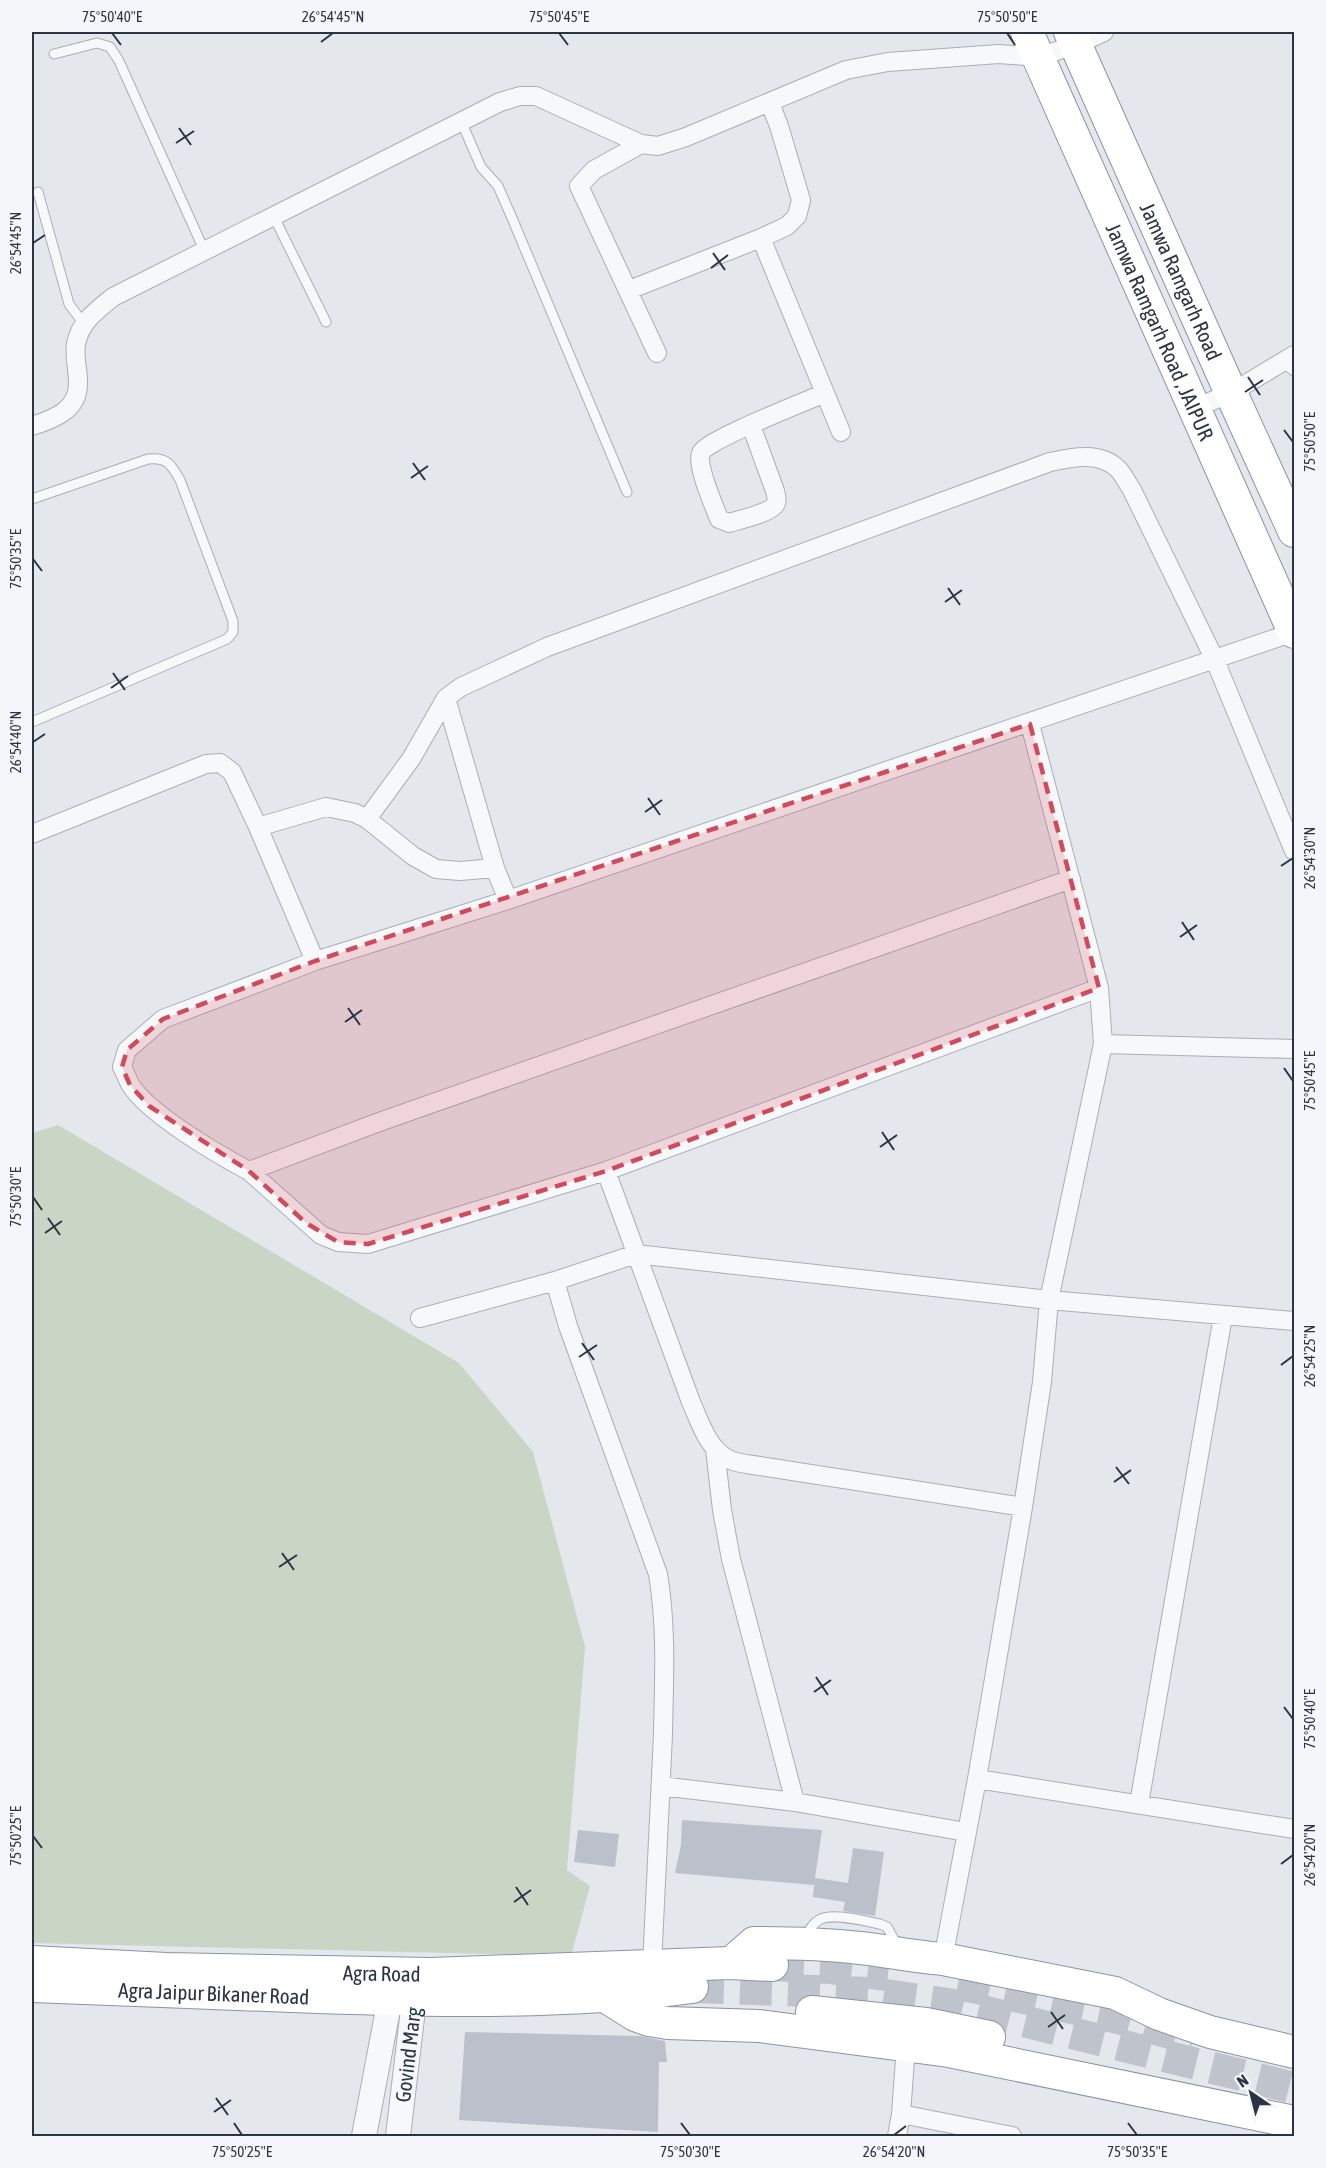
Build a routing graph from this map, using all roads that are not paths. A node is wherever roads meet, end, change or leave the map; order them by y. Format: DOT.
graph roads {
  1 [pos="1104,32"];
  2 [pos="1073,38"];
  3 [pos="1033,44"];
  4 [pos="54,54"];
  5 [pos="770,103"];
  6 [pos="461,121"];
  7 [pos="641,144"];
  8 [pos="38,192"];
  9 [pos="273,215"];
  10 [pos="761,238"];
  11 [pos="204,250"];
  12 [pos="629,290"];
  13 [pos="326,322"];
  14 [pos="84,324"];
  15 [pos="657,353"];
  16 [pos="1290,363"];
  17 [pos="825,393"];
  18 [pos="1230,393"];
  19 [pos="1195,408"];
  20 [pos="751,425"];
  21 [pos="32,426"];
  22 [pos="841,432"];
  23 [pos="627,492"];
  24 [pos="32,497"];
  25 [pos="1294,531"];
  26 [pos="1294,632"];
  27 [pos="1214,658"];
  28 [pos="446,698"];
  29 [pos="32,722"];
  30 [pos="1030,723"];
  31 [pos="367,819"];
  32 [pos="258,827"];
  33 [pos="32,834"];
  34 [pos="1294,851"];
  35 [pos="495,868"];
  36 [pos="1071,879"];
  37 [pos="508,900"];
  38 [pos="315,961"];
  39 [pos="1099,987"];
  40 [pos="1103,1044"];
  41 [pos="1294,1049"];
  42 [pos="249,1171"];
  43 [pos="606,1171"];
  44 [pos="636,1254"];
  45 [pos="555,1281"];
  46 [pos="1049,1300"];
  47 [pos="1223,1316"];
  48 [pos="420,1318"];
  49 [pos="1294,1321"];
  50 [pos="715,1449"];
  51 [pos="1023,1507"];
  52 [pos="976,1779"];
  53 [pos="661,1786"];
  54 [pos="795,1802"];
  55 [pos="1138,1804"];
  56 [pos="1294,1829"];
  57 [pos="966,1832"];
  58 [pos="943,1959"];
  59 [pos="32,1962"];
  60 [pos="730,1963"];
  61 [pos="771,1965"];
  62 [pos="650,1980"];
  63 [pos="32,1986"];
  64 [pos="403,1986"];
  65 [pos="692,1987"];
  66 [pos="605,1996"];
  67 [pos="906,2046"];
  68 [pos="1294,2052"];
  69 [pos="1294,2103"];
  70 [pos="901,2114"];
  71 [pos="1294,2122"];
  72 [pos="363,2136"];
  73 [pos="403,2136"];
  74 [pos="897,2136"];
  75 [pos="1012,2136"];
  1 -- 2 [label="street"];
  2 -- 3 [label="street"];
  2 -- 18 [label="highway, Jamwa Ramgarh Road"];
  3 -- 5 [label="street"];
  3 -- 19 [label="highway, Jamwa Ramgarh Road , JAIPUR"];
  4 -- 11 [label="lane"];
  5 -- 7 [label="street"];
  5 -- 10 [label="street"];
  6 -- 7 [label="street"];
  6 -- 9 [label="street"];
  6 -- 23 [label="lane"];
  7 -- 12 [label="street"];
  8 -- 14 [label="lane"];
  9 -- 11 [label="street"];
  9 -- 13 [label="lane"];
  10 -- 12 [label="street"];
  10 -- 17 [label="street"];
  11 -- 14 [label="street"];
  12 -- 15 [label="street"];
  14 -- 21 [label="street"];
  16 -- 18 [label="street"];
  17 -- 20 [label="street"];
  17 -- 22 [label="street"];
  18 -- 19 [label="street"];
  18 -- 25 [label="highway, Jamwa Ramgarh Road"];
  19 -- 26 [label="highway, Jamwa Ramgarh Road , JAIPUR"];
  20 -- 20 [label="street"];
  24 -- 29 [label="lane"];
  26 -- 27 [label="street"];
  27 -- 28 [label="street"];
  27 -- 30 [label="street"];
  27 -- 34 [label="street"];
  28 -- 31 [label="street"];
  28 -- 35 [label="street"];
  30 -- 36 [label="street"];
  30 -- 37 [label="street"];
  31 -- 32 [label="street"];
  31 -- 35 [label="street"];
  32 -- 33 [label="street"];
  32 -- 38 [label="street"];
  35 -- 37 [label="street"];
  36 -- 39 [label="street"];
  36 -- 42 [label="street"];
  37 -- 38 [label="street"];
  38 -- 42 [label="street"];
  39 -- 40 [label="street"];
  39 -- 43 [label="street"];
  40 -- 41 [label="street"];
  40 -- 46 [label="street"];
  42 -- 43 [label="street"];
  43 -- 44 [label="street"];
  44 -- 45 [label="street"];
  44 -- 46 [label="street"];
  44 -- 50 [label="street"];
  45 -- 48 [label="street"];
  45 -- 53 [label="street"];
  46 -- 47 [label="street"];
  46 -- 51 [label="street"];
  47 -- 49 [label="street"];
  47 -- 55 [label="street"];
  50 -- 51 [label="street"];
  50 -- 54 [label="street"];
  51 -- 52 [label="street"];
  52 -- 55 [label="street"];
  52 -- 57 [label="street"];
  53 -- 54 [label="street"];
  53 -- 62 [label="street"];
  54 -- 57 [label="street"];
  55 -- 56 [label="street"];
  57 -- 58 [label="street"];
  58 -- 60 [label="highway"];
  58 -- 68 [label="highway"];
  59 -- 64 [label="highway, Agra Road"];
  60 -- 61 [label="highway, Agra Road"];
  60 -- 62 [label="highway, Agra Road"];
  62 -- 64 [label="highway, Agra Road"];
  62 -- 65 [label="highway"];
  62 -- 66 [label="highway, Agra Jaipur Bikaner Road"];
  62 -- 69 [label="highway"];
  63 -- 64 [label="highway, Agra Jaipur Bikaner Road"];
  64 -- 66 [label="highway, Agra Jaipur Bikaner Road"];
  64 -- 72 [label="street, Govind Marg"];
  64 -- 73 [label="street, Govind Marg"];
  66 -- 67 [label="highway"];
  67 -- 70 [label="street"];
  67 -- 71 [label="highway"];
  70 -- 74 [label="street"];
  70 -- 75 [label="street"];
}
